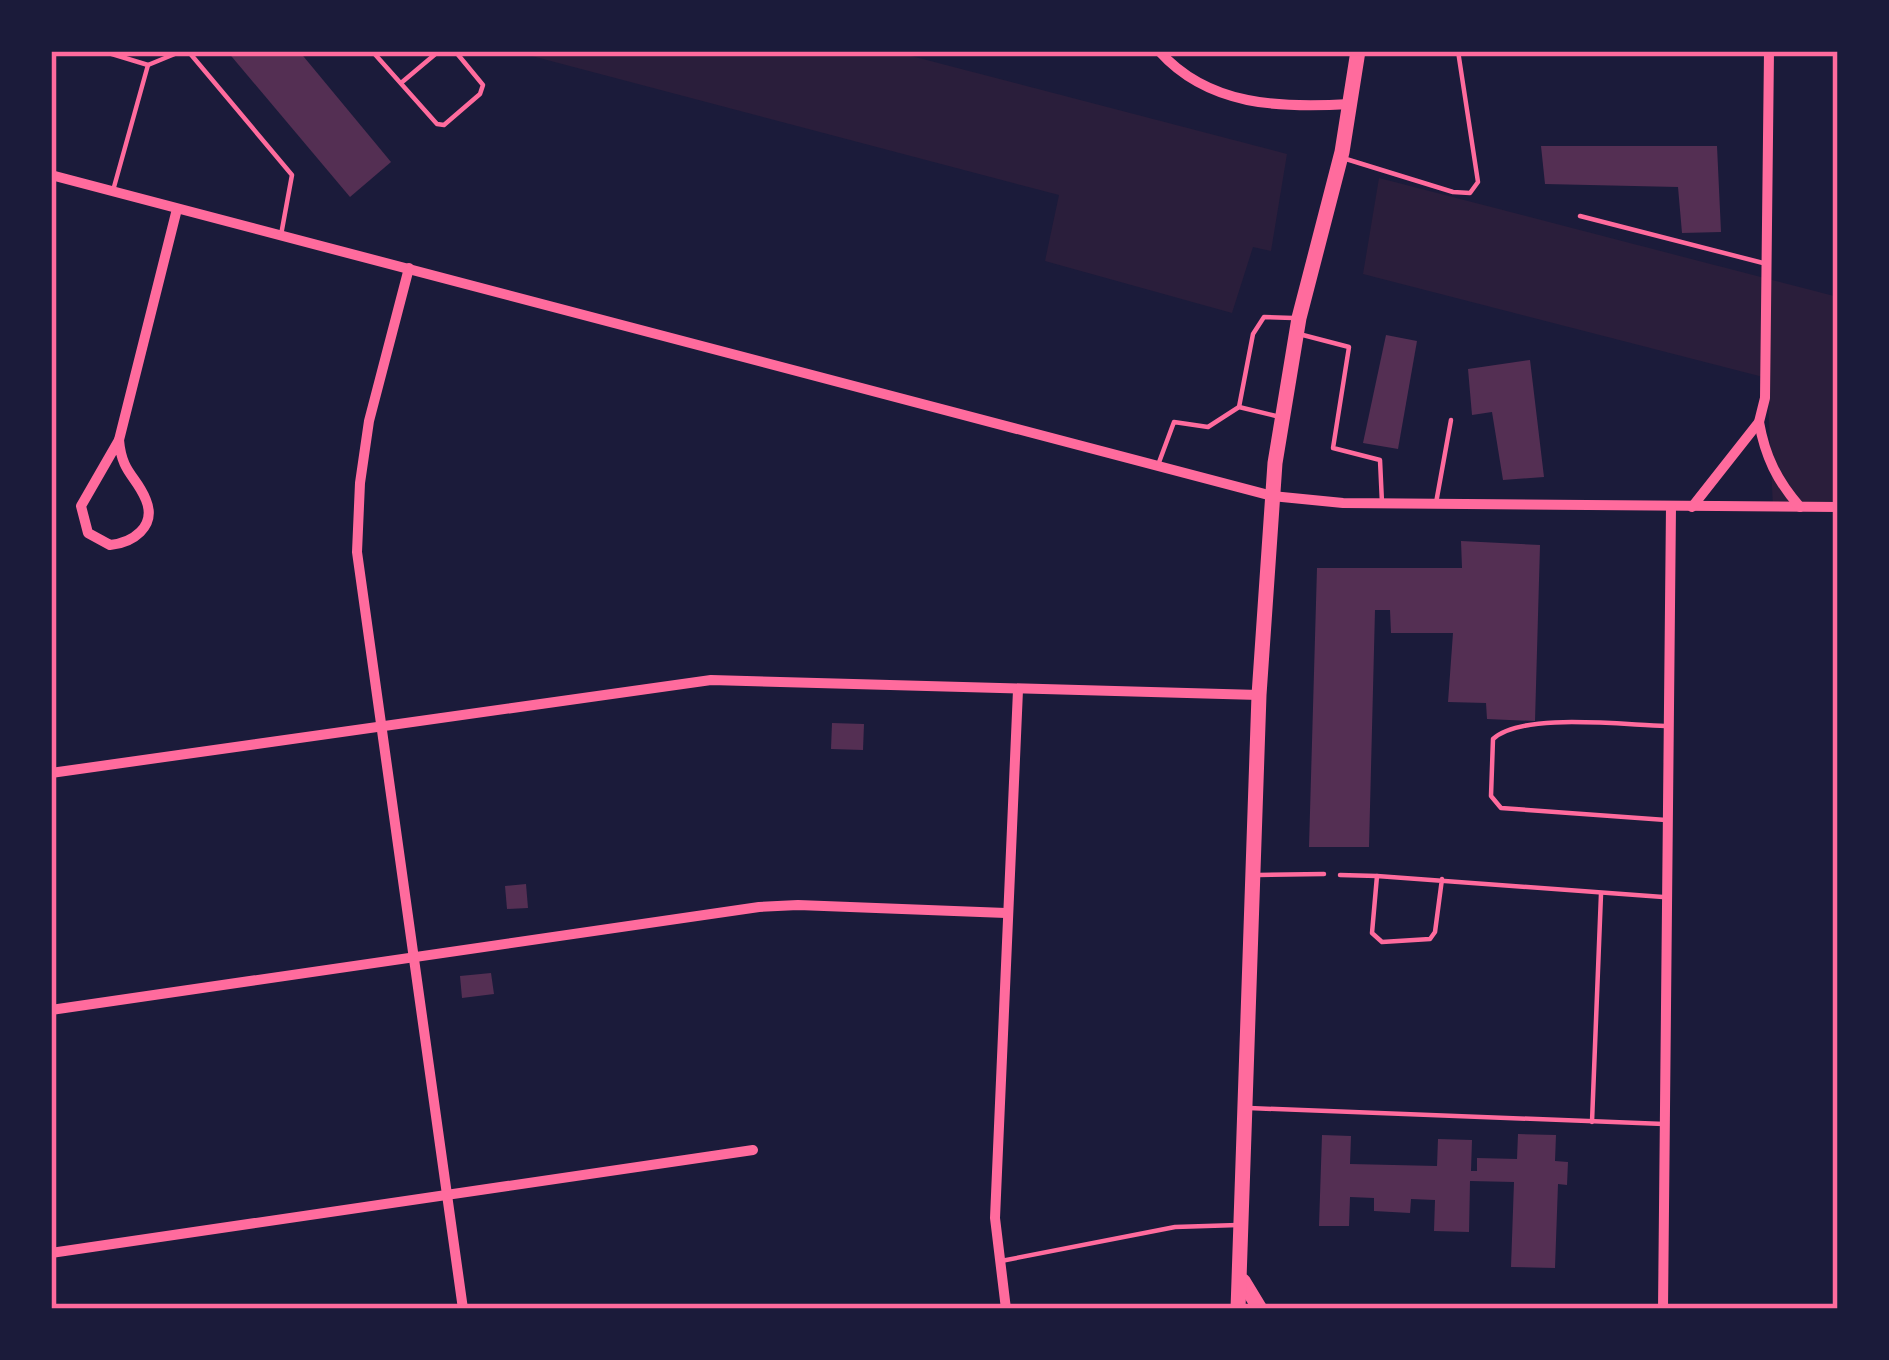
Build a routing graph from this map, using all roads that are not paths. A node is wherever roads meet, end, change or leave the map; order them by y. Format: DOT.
graph roads {
  1 [pos="102,51"];
  2 [pos="185,51"];
  3 [pos="372,51"];
  4 [pos="439,51"];
  5 [pos="455,51"];
  6 [pos="1159,51"];
  7 [pos="1358,51"];
  8 [pos="1458,51"];
  9 [pos="1768,51"];
  10 [pos="148,65"];
  11 [pos="401,83"];
  12 [pos="1350,104"];
  13 [pos="1340,158"];
  14 [pos="51,175"];
  15 [pos="112,191"];
  16 [pos="177,208"];
  17 [pos="1580,216"];
  18 [pos="280,236"];
  19 [pos="1767,264"];
  20 [pos="409,268"];
  21 [pos="1298,326"];
  22 [pos="1239,407"];
  23 [pos="1282,418"];
  24 [pos="1451,420"];
  25 [pos="1759,422"];
  26 [pos="119,440"];
  27 [pos="1157,467"];
  28 [pos="1272,496"];
  29 [pos="1436,502"];
  30 [pos="1382,503"];
  31 [pos="1671,506"];
  32 [pos="1692,507"];
  33 [pos="1800,507"];
  34 [pos="1838,507"];
  35 [pos="1018,690"];
  36 [pos="1259,695"];
  37 [pos="379,725"];
  38 [pos="1670,726"];
  39 [pos="51,773"];
  40 [pos="1669,820"];
  41 [pos="1324,874"];
  42 [pos="1340,874"];
  43 [pos="1252,875"];
  44 [pos="1377,876"];
  45 [pos="1442,879"];
  46 [pos="1601,891"];
  47 [pos="1669,897"];
  48 [pos="1006,913"];
  49 [pos="412,958"];
  50 [pos="51,1010"];
  51 [pos="1244,1108"];
  52 [pos="1592,1122"];
  53 [pos="1666,1124"];
  54 [pos="754,1150"];
  55 [pos="446,1196"];
  56 [pos="1243,1225"];
  57 [pos="51,1253"];
  58 [pos="1001,1261"];
  59 [pos="1241,1275"];
  60 [pos="463,1309"];
  61 [pos="1006,1309"];
  62 [pos="1238,1309"];
  63 [pos="1260,1309"];
  64 [pos="1664,1309"];
  1 -- 10 [label="lane"];
  2 -- 10 [label="lane"];
  2 -- 18 [label="lane"];
  3 -- 11 [label="lane"];
  4 -- 11 [label="lane"];
  5 -- 11 [label="lane"];
  6 -- 12 [label="street"];
  7 -- 12 [label="main road"];
  8 -- 13 [label="lane"];
  9 -- 19 [label="street"];
  10 -- 15 [label="lane"];
  12 -- 13 [label="main road"];
  13 -- 21 [label="main road"];
  14 -- 15 [label="street"];
  15 -- 16 [label="street"];
  16 -- 18 [label="street"];
  16 -- 26 [label="street"];
  17 -- 19 [label="lane"];
  18 -- 20 [label="street"];
  19 -- 25 [label="street"];
  20 -- 27 [label="street"];
  20 -- 37 [label="street"];
  21 -- 22 [label="lane"];
  21 -- 23 [label="main road"];
  21 -- 30 [label="lane"];
  22 -- 23 [label="lane"];
  22 -- 27 [label="lane"];
  23 -- 28 [label="main road"];
  24 -- 29 [label="lane"];
  25 -- 32 [label="street"];
  25 -- 33 [label="street"];
  26 -- 26 [label="street"];
  27 -- 28 [label="street"];
  28 -- 30 [label="street"];
  28 -- 36 [label="main road"];
  29 -- 30 [label="street"];
  29 -- 31 [label="street"];
  31 -- 32 [label="street"];
  31 -- 38 [label="street"];
  32 -- 33 [label="street"];
  33 -- 34 [label="street"];
  35 -- 36 [label="street"];
  35 -- 37 [label="street"];
  35 -- 48 [label="street"];
  36 -- 43 [label="main road"];
  37 -- 39 [label="street"];
  37 -- 49 [label="street"];
  38 -- 40 [label="street"];
  38 -- 40 [label="lane"];
  40 -- 47 [label="street"];
  41 -- 43 [label="lane"];
  42 -- 44 [label="lane"];
  43 -- 51 [label="main road"];
  44 -- 45 [label="lane"];
  44 -- 45 [label="lane"];
  45 -- 46 [label="lane"];
  46 -- 47 [label="lane"];
  46 -- 52 [label="lane"];
  47 -- 53 [label="street"];
  48 -- 49 [label="street"];
  48 -- 58 [label="street"];
  49 -- 50 [label="street"];
  49 -- 55 [label="street"];
  51 -- 52 [label="lane"];
  51 -- 56 [label="main road"];
  52 -- 53 [label="lane"];
  53 -- 64 [label="street"];
  54 -- 55 [label="street"];
  55 -- 57 [label="street"];
  55 -- 60 [label="street"];
  56 -- 58 [label="lane"];
  56 -- 59 [label="main road"];
  58 -- 61 [label="street"];
  59 -- 62 [label="main road"];
  59 -- 63 [label="main road"];
}
